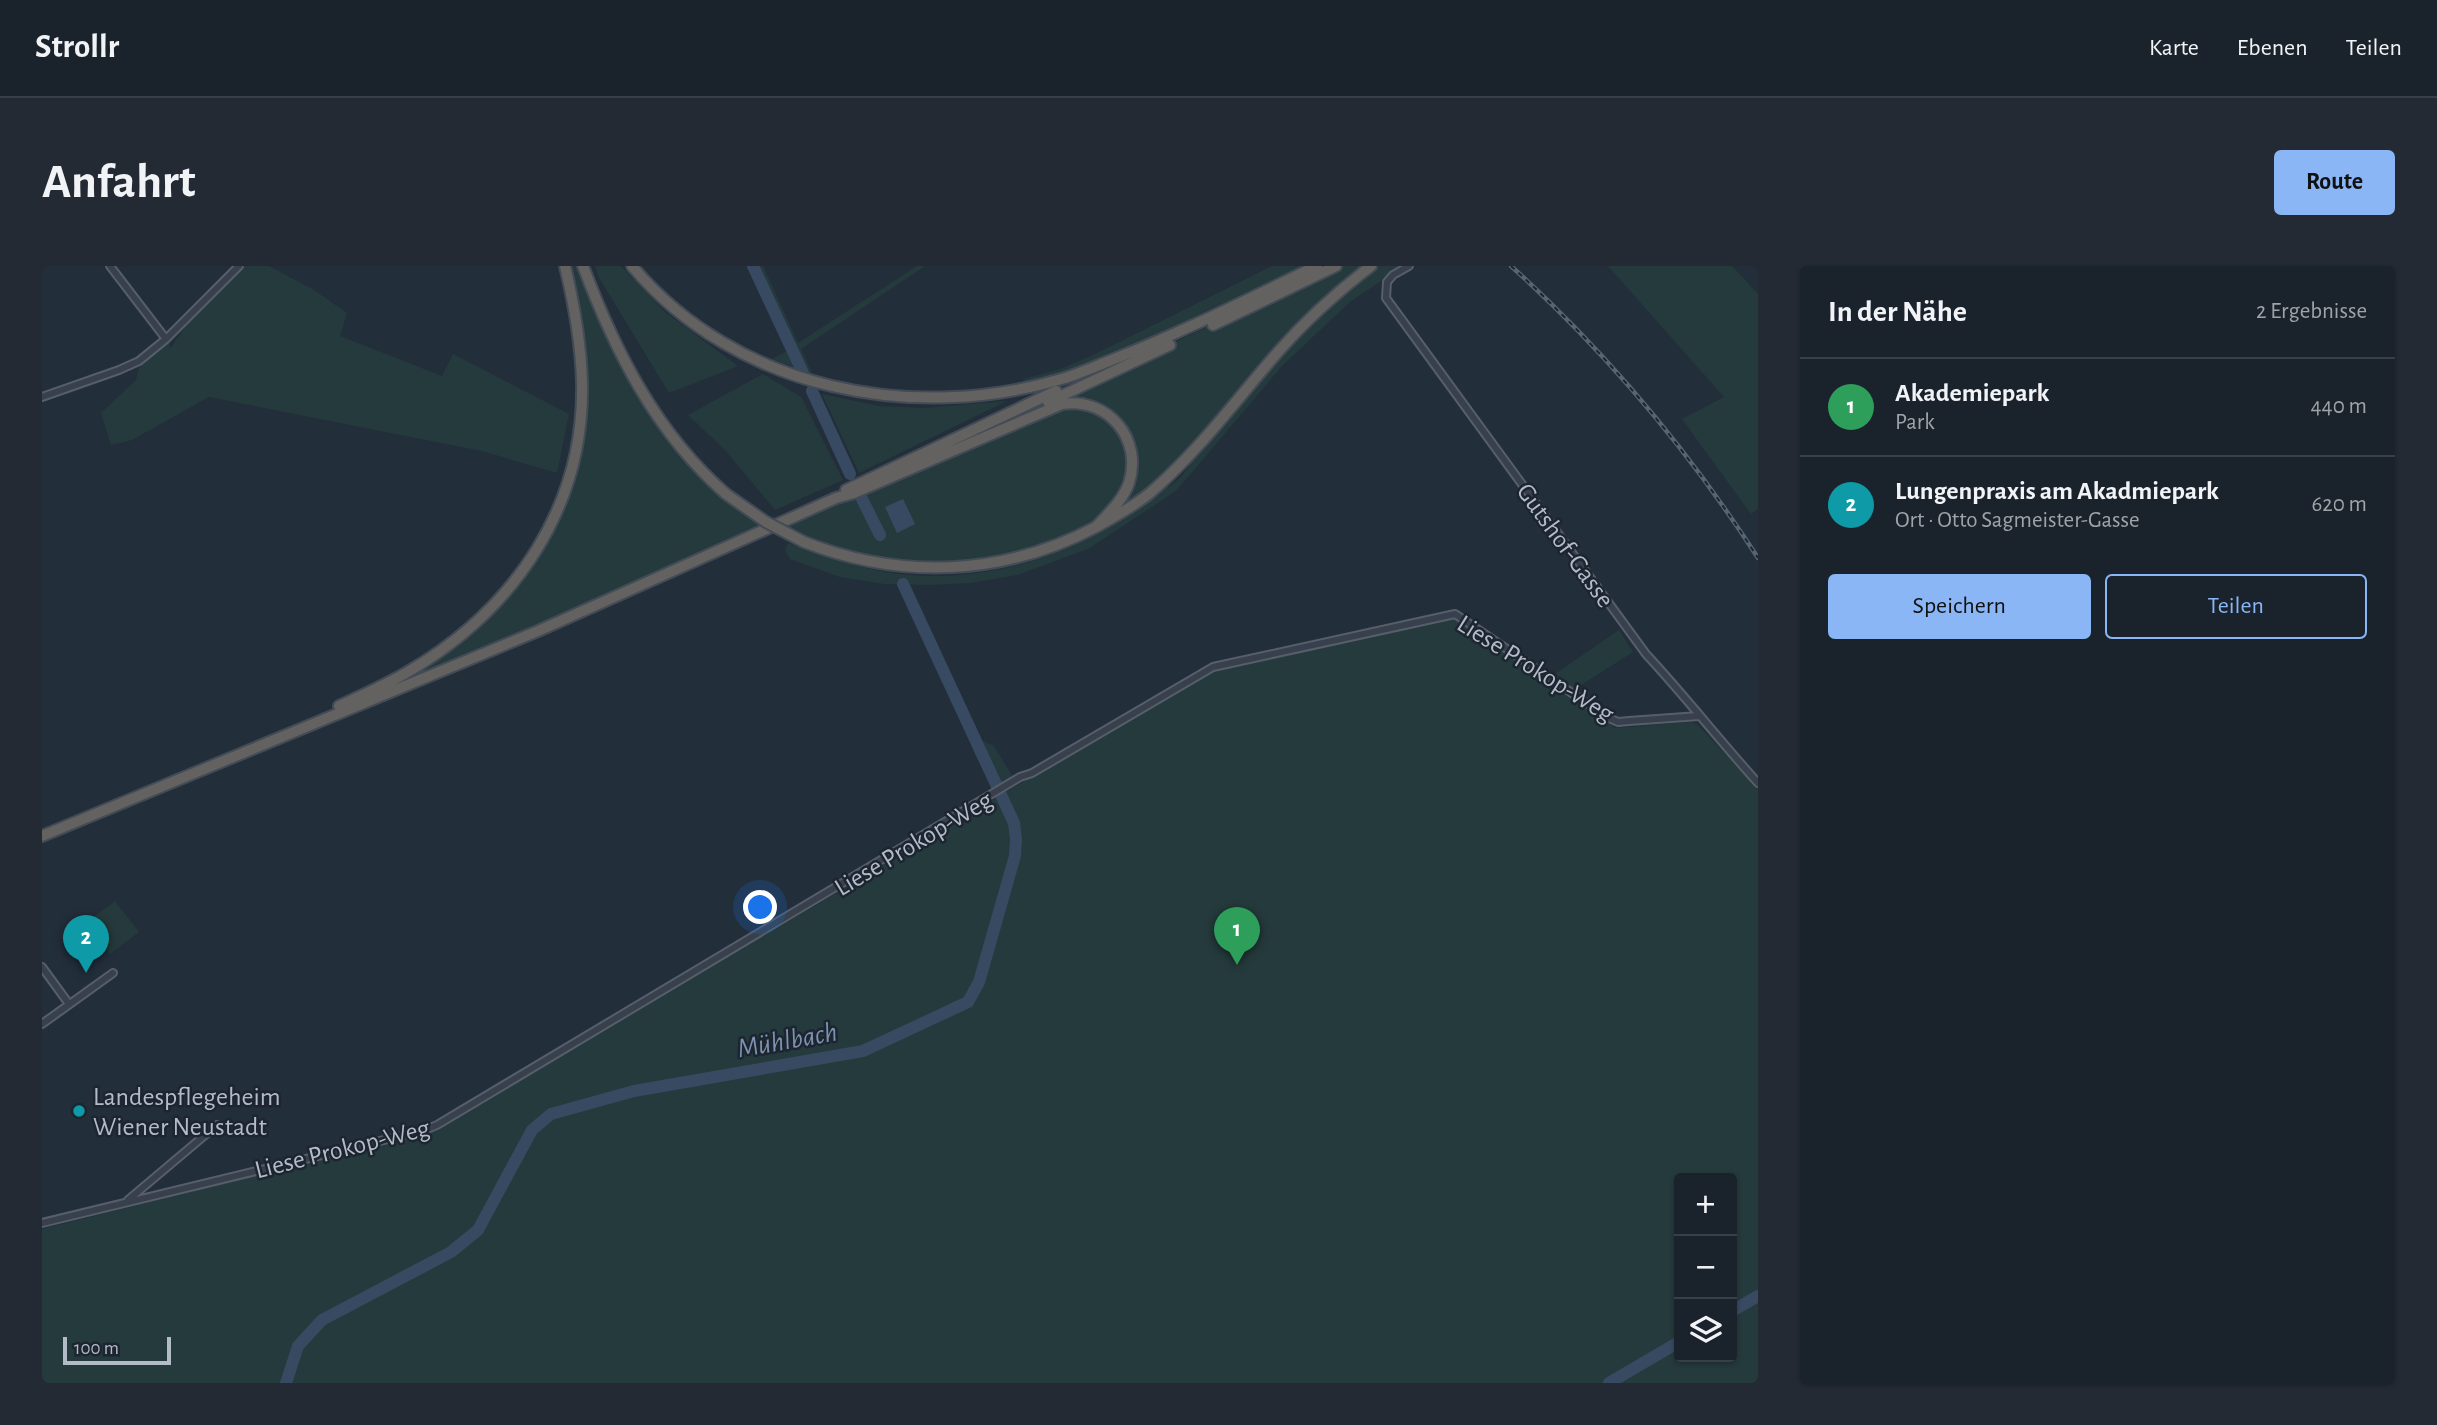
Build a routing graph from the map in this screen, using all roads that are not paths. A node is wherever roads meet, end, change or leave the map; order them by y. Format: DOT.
graph roads {
  1 [pos="110,266"];
  2 [pos="239,266"];
  3 [pos="565,266"];
  4 [pos="583,266"];
  5 [pos="632,266"];
  6 [pos="1317,266"];
  7 [pos="1336,266"];
  8 [pos="1371,266"];
  9 [pos="1409,266"];
  10 [pos="166,340"];
  11 [pos="1163,341"];
  12 [pos="42,397"];
  13 [pos="903,471"];
  14 [pos="836,498"];
  15 [pos="1096,527"];
  16 [pos="1699,716"];
  17 [pos="194,772"];
  18 [pos="1758,783"];
  19 [pos="42,836"];
  20 [pos="42,967"];
  21 [pos="113,973"];
  22 [pos="69,1004"];
  23 [pos="42,1024"];
  24 [pos="217,1125"];
  25 [pos="126,1201"];
  26 [pos="42,1223"];
  1 -- 10 [label="street"];
  2 -- 10 [label="street"];
  3 -- 17 [label="highway"];
  4 -- 15 [label="highway, bridge"];
  5 -- 11 [label="highway"];
  6 -- 11 [label="highway"];
  7 -- 13 [label="highway"];
  8 -- 15 [label="highway"];
  9 -- 16 [label="street, Gutshof-Gasse"];
  10 -- 12 [label="street"];
  11 -- 14 [label="highway"];
  13 -- 14 [label="highway"];
  13 -- 15 [label="highway"];
  14 -- 17 [label="highway"];
  16 -- 18 [label="street, Gutshof-Gasse"];
  16 -- 25 [label="street, Liese Prokop-Weg"];
  17 -- 19 [label="highway"];
  20 -- 22 [label="street"];
  21 -- 22 [label="street"];
  22 -- 23 [label="street"];
  24 -- 25 [label="street, Liese Prokop-Weg"];
  25 -- 26 [label="street, Liese Prokop-Weg"];
}
